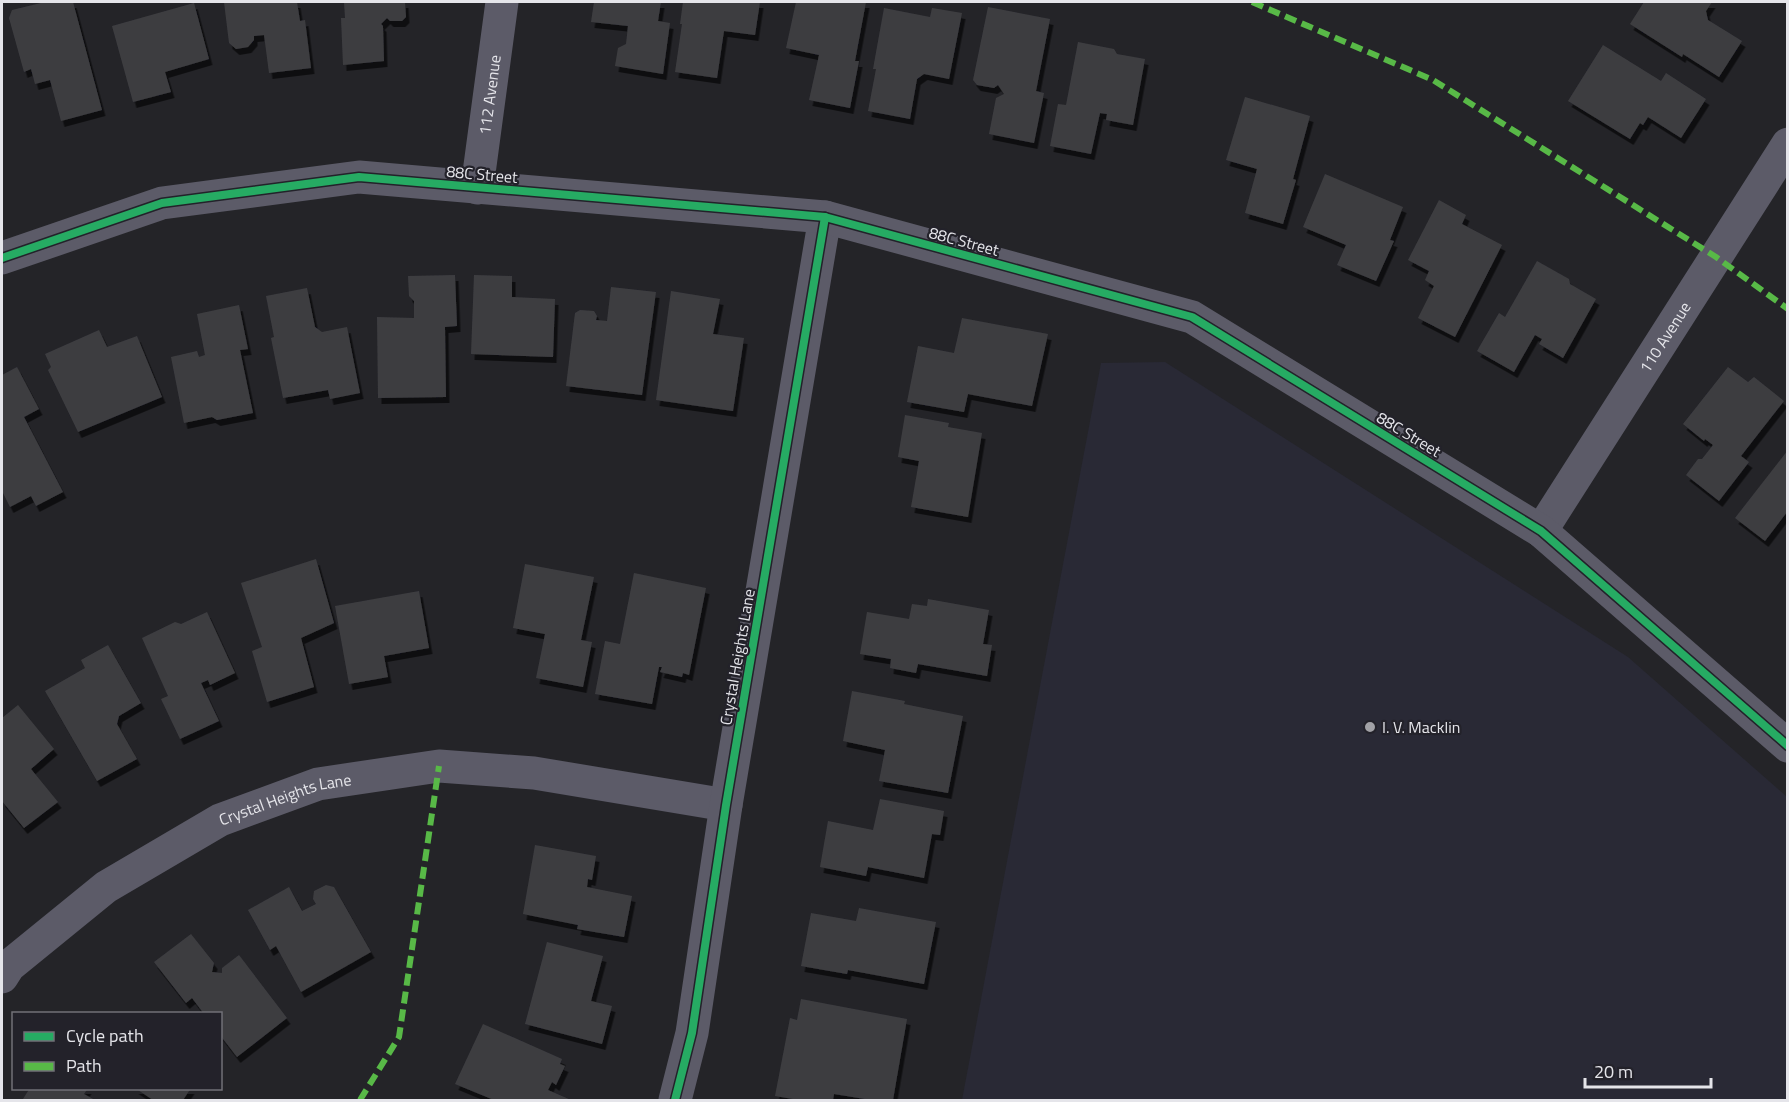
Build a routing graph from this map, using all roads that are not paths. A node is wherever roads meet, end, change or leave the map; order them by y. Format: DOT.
graph roads {
  1 [pos="502,2"];
  2 [pos="1788,144"];
  3 [pos="477,188"];
  4 [pos="825,218"];
  5 [pos="2,258"];
  6 [pos="1541,531"];
  7 [pos="1788,746"];
  8 [pos="726,805"];
  9 [pos="2,977"];
  10 [pos="675,1101"];
  1 -- 3 [label="street, 112 Avenue"];
  2 -- 6 [label="street, 110 Avenue"];
  3 -- 4 [label="street, 88C Street"];
  3 -- 5 [label="street, 88C Street"];
  4 -- 6 [label="street, 88C Street"];
  4 -- 8 [label="street, Crystal Heights Lane"];
  6 -- 7 [label="street, 88C Street"];
  8 -- 9 [label="street, Crystal Heights Lane"];
  8 -- 10 [label="street, Crystal Heights Lane"];
}
